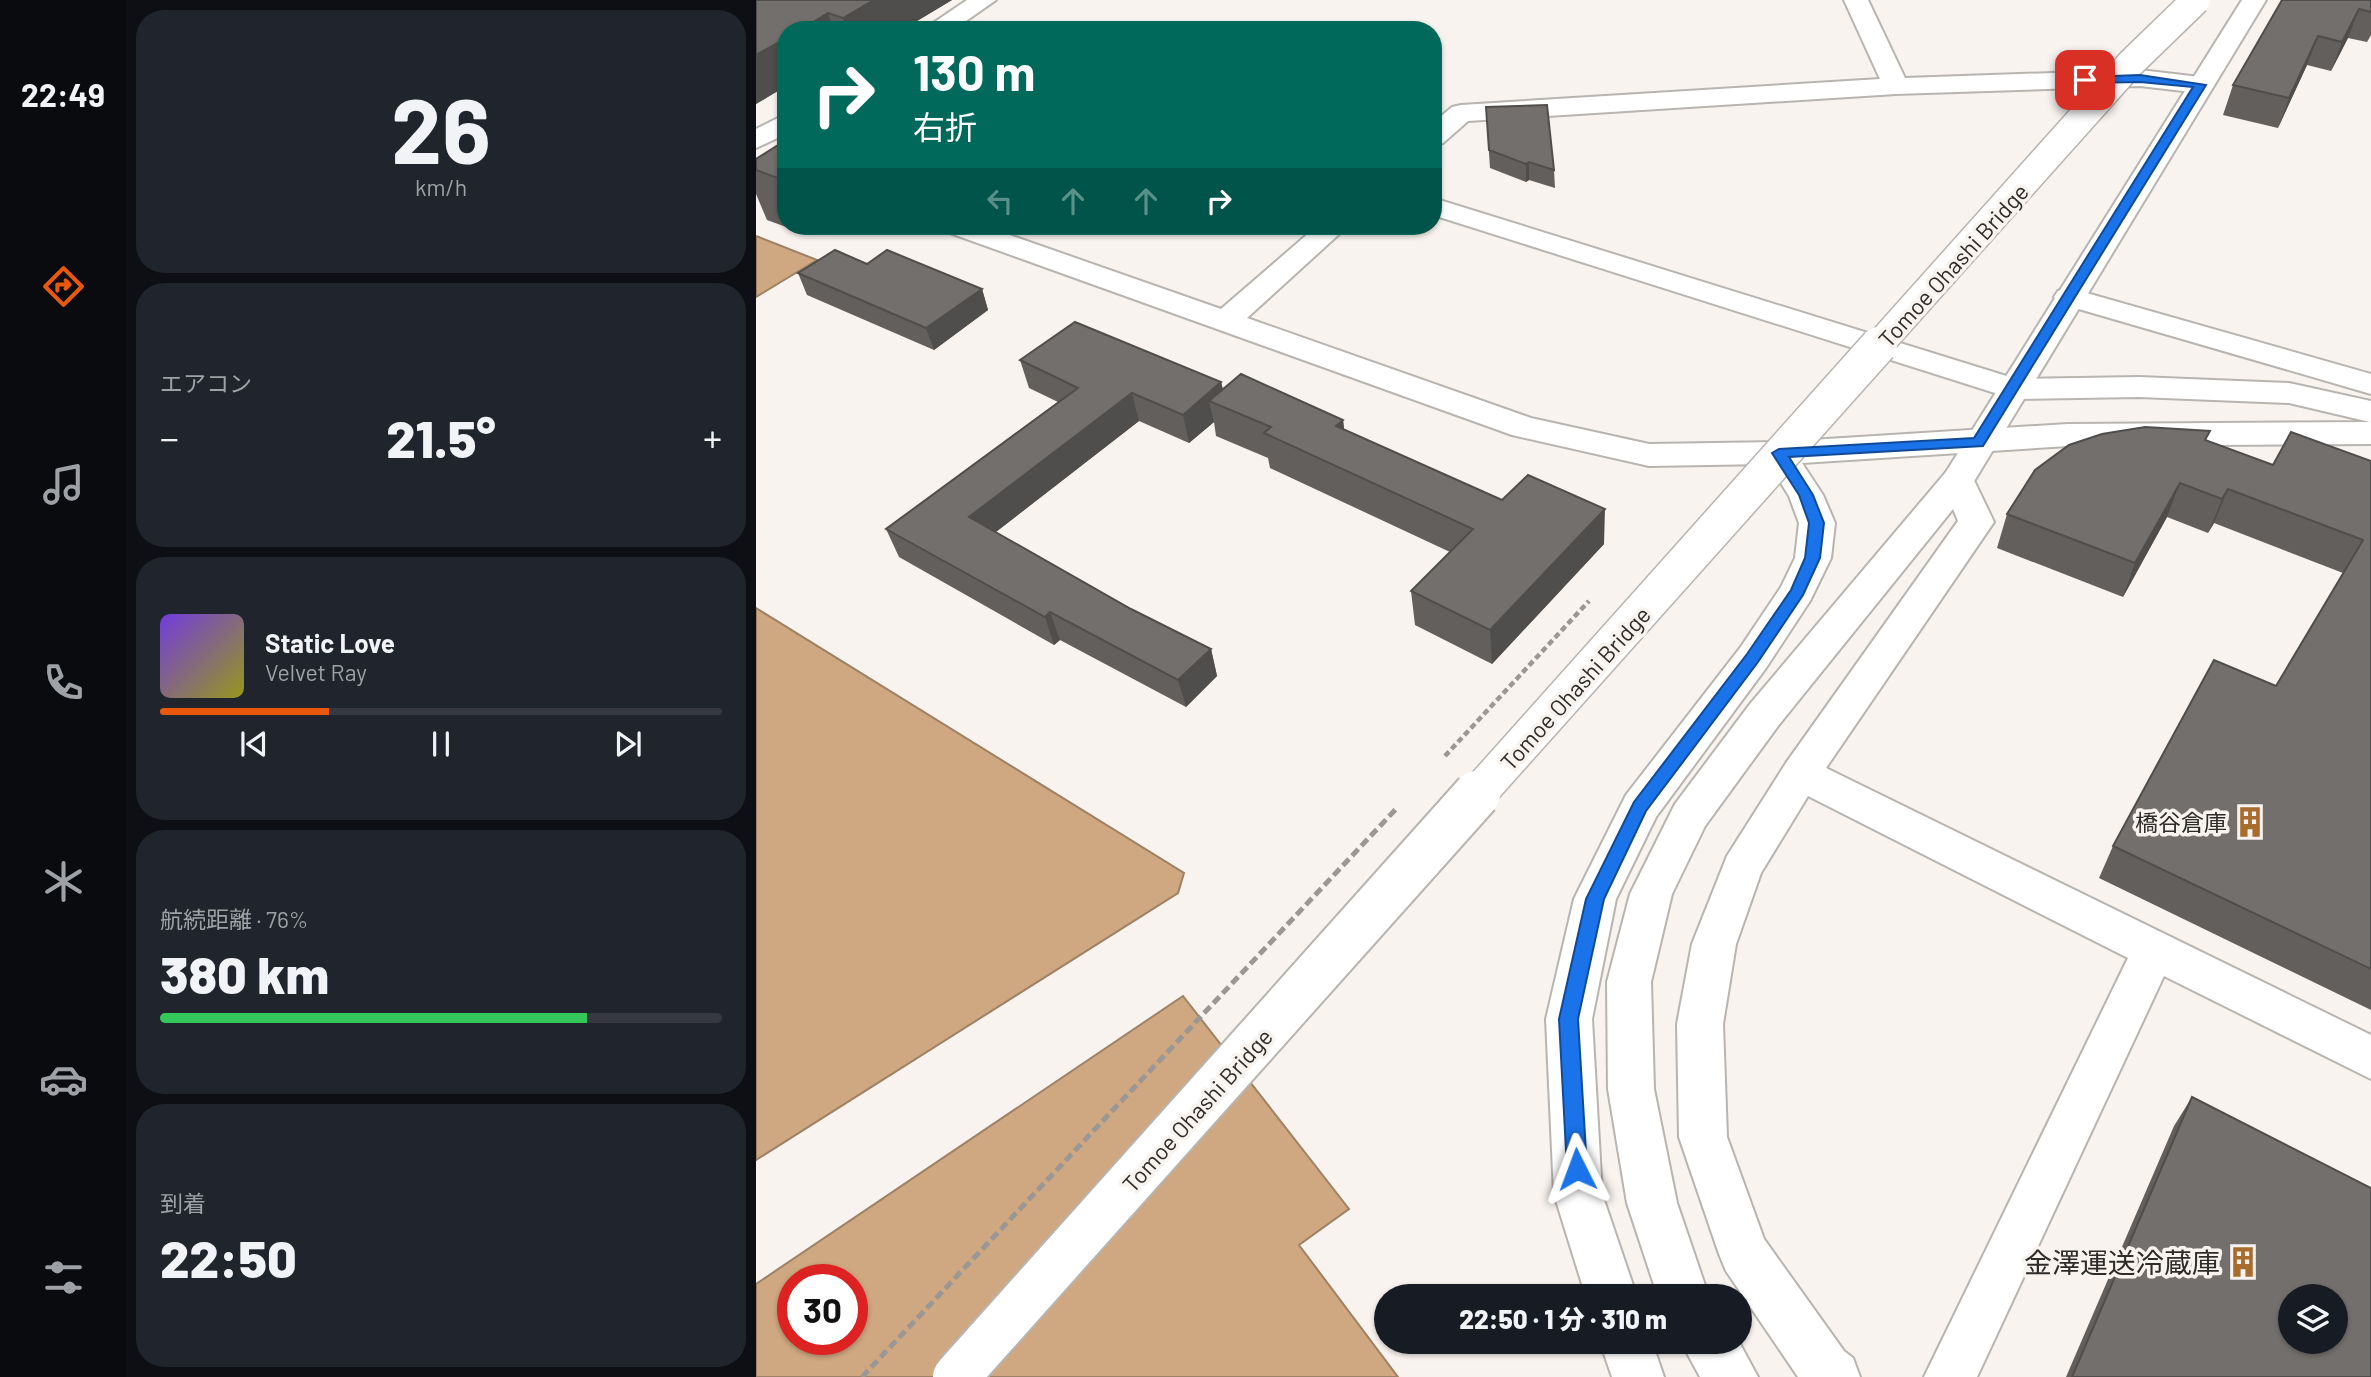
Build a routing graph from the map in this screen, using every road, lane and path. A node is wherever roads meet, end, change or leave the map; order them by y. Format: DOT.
graph roads {
  1 [pos="984,0"];
  2 [pos="1856,0"];
  3 [pos="2196,0"];
  4 [pos="2255,0"];
  5 [pos="950,21"];
  6 [pos="2200,85"];
  7 [pos="1896,86"];
  8 [pos="777,127"];
  9 [pos="1442,129"];
  10 [pos="756,140"];
  11 [pos="1442,208"];
  12 [pos="982,235"];
  13 [pos="1324,235"];
  14 [pos="2069,297"];
  15 [pos="1224,322"];
  16 [pos="2371,384"];
  17 [pos="2014,389"];
  18 [pos="2371,412"];
  19 [pos="2371,433"];
  20 [pos="1979,443"];
  21 [pos="1779,453"];
  22 [pos="1958,480"];
  23 [pos="1593,597"];
  24 [pos="1444,757"];
  25 [pos="1800,774"];
  26 [pos="1396,808"];
  27 [pos="2154,950"];
  28 [pos="2371,1058"];
  29 [pos="1608,1284"];
  30 [pos="1680,1284"];
  31 [pos="1630,1354"];
  32 [pos="1716,1354"];
  33 [pos="862,1377"];
  34 [pos="956,1377"];
  35 [pos="1638,1377"];
  36 [pos="1732,1377"];
  37 [pos="1834,1377"];
  38 [pos="1950,1377"];
  1 -- 5 [label="street"];
  2 -- 7 [label="street"];
  3 -- 34 [label="street, Tomoe Ohashi Bridge, bridge"];
  4 -- 6 [label="street"];
  6 -- 7 [label="street"];
  6 -- 14 [label="street"];
  7 -- 9 [label="street"];
  8 -- 10 [label="street"];
  11 -- 17 [label="street"];
  12 -- 15 [label="street"];
  13 -- 15 [label="street"];
  14 -- 16 [label="street"];
  14 -- 17 [label="street"];
  15 -- 21 [label="street"];
  17 -- 18 [label="street"];
  17 -- 20 [label="street"];
  19 -- 20 [label="street"];
  20 -- 21 [label="street"];
  20 -- 22 [label="street"];
  21 -- 29 [label="street"];
  22 -- 25 [label="street"];
  22 -- 30 [label="street"];
  23 -- 24 [label="path, bridge"];
  25 -- 27 [label="street"];
  25 -- 37 [label="street"];
  26 -- 33 [label="path, bridge"];
  27 -- 28 [label="street"];
  27 -- 38 [label="street"];
  31 -- 35 [label="street"];
  32 -- 36 [label="street"];
}
